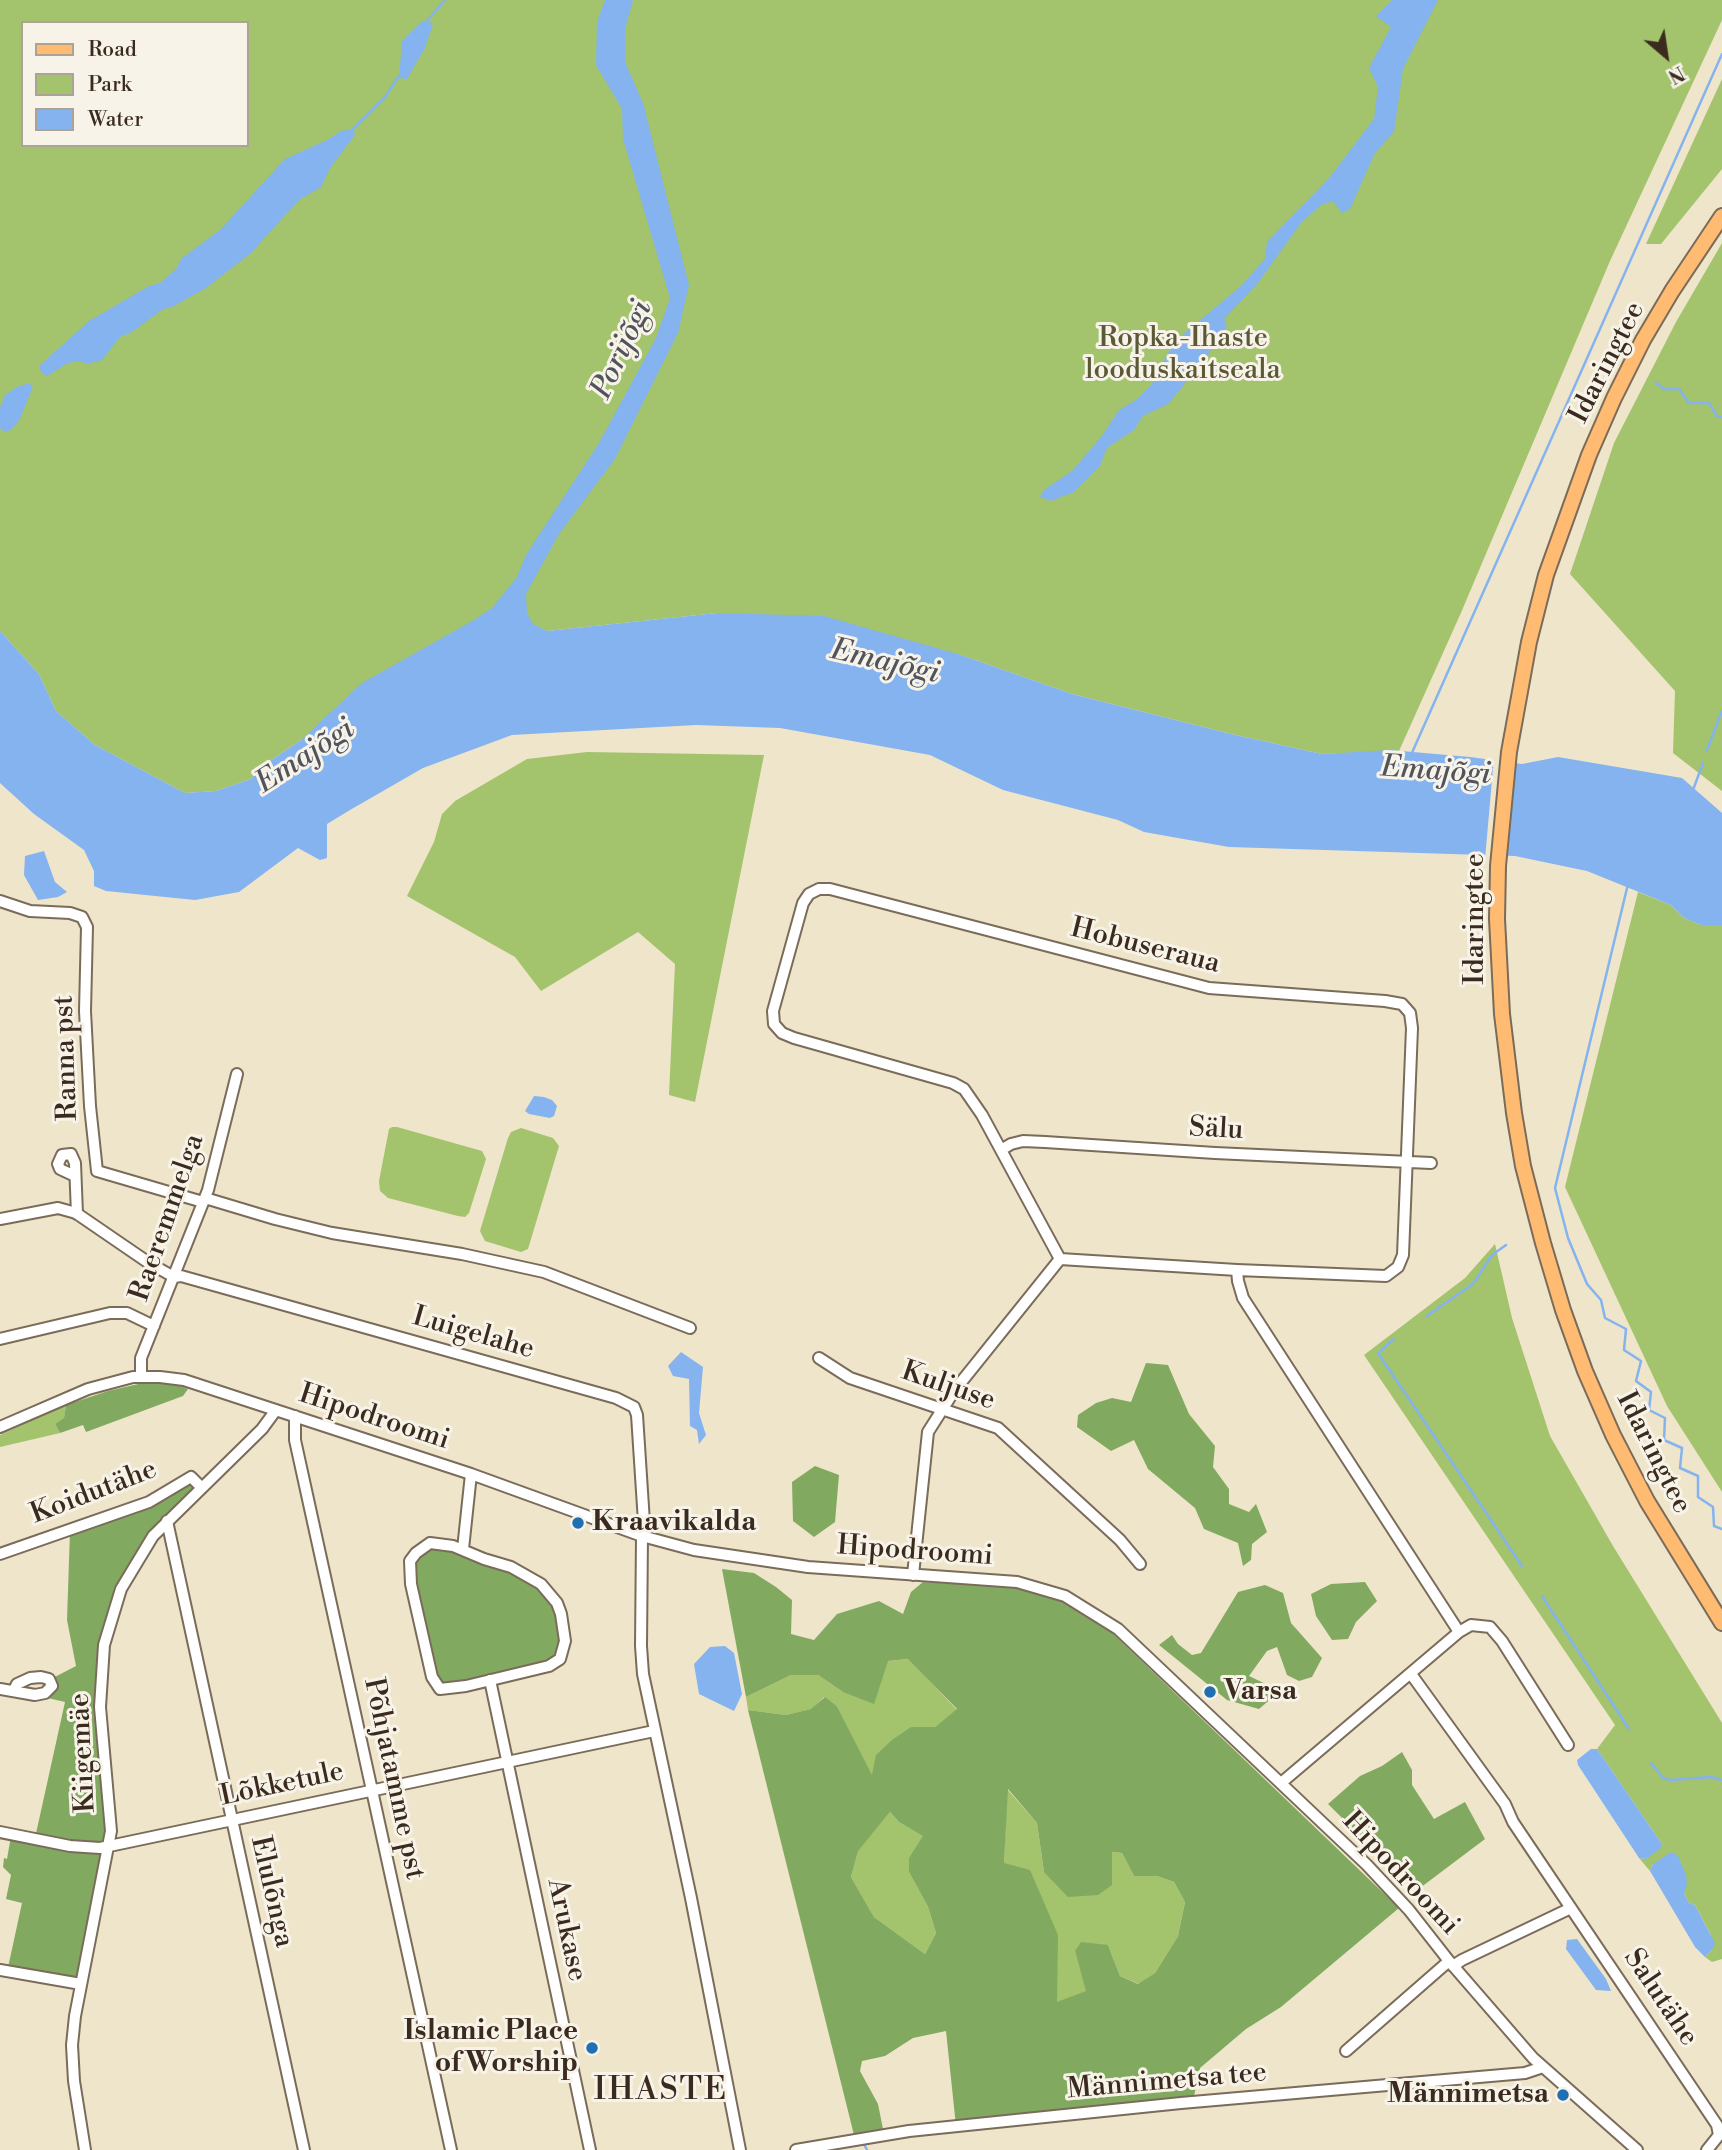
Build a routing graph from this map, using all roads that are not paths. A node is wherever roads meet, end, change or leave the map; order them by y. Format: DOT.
graph roads {
  1 [pos="1722,216"];
  2 [pos="1,904"];
  3 [pos="237,1074"];
  4 [pos="1001,1150"];
  5 [pos="1407,1161"];
  6 [pos="1431,1163"];
  7 [pos="75,1176"];
  8 [pos="204,1200"];
  9 [pos="77,1213"];
  10 [pos="0,1219"];
  11 [pos="1060,1259"];
  12 [pos="1237,1270"];
  13 [pos="174,1277"];
  14 [pos="154,1326"];
  15 [pos="690,1328"];
  16 [pos="0,1339"];
  17 [pos="819,1358"];
  18 [pos="141,1376"];
  19 [pos="942,1409"];
  20 [pos="276,1410"];
  21 [pos="295,1416"];
  22 [pos="0,1427"];
  23 [pos="471,1474"];
  24 [pos="201,1487"];
  25 [pos="167,1521"];
  26 [pos="642,1536"];
  27 [pos="463,1549"];
  28 [pos="0,1554"];
  29 [pos="1140,1564"];
  30 [pos="913,1575"];
  31 [pos="1722,1623"];
  32 [pos="1459,1632"];
  33 [pos="1411,1674"];
  34 [pos="489,1680"];
  35 [pos="0,1689"];
  36 [pos="14,1690"];
  37 [pos="654,1731"];
  38 [pos="1568,1745"];
  39 [pos="506,1762"];
  40 [pos="1281,1783"];
  41 [pos="371,1789"];
  42 [pos="230,1820"];
  43 [pos="0,1832"];
  44 [pos="108,1846"];
  45 [pos="1571,1908"];
  46 [pos="1451,1964"];
  47 [pos="0,1970"];
  48 [pos="81,1984"];
  49 [pos="1346,2052"];
  50 [pos="1544,2067"];
  51 [pos="85,2150"];
  52 [pos="303,2150"];
  53 [pos="451,2150"];
  54 [pos="590,2150"];
  55 [pos="740,2150"];
  56 [pos="796,2150"];
  57 [pos="1637,2150"];
  58 [pos="1707,2150"];
  1 -- 31 [label="main road, Idaringtee"];
  2 -- 8 [label="street, Ranna pst"];
  3 -- 8 [label="street, Raeremmelga"];
  4 -- 5 [label="street, Sälu"];
  4 -- 5 [label="street, Hobuseraua"];
  4 -- 11 [label="street, Hobuseraua"];
  5 -- 6 [label="street, Sälu"];
  5 -- 12 [label="street, Hobuseraua"];
  7 -- 9 [label="street"];
  8 -- 13 [label="street, Raeremmelga"];
  8 -- 15 [label="street"];
  9 -- 10 [label="street"];
  9 -- 13 [label="street, Luigelahe"];
  11 -- 12 [label="street, Hobuseraua"];
  11 -- 19 [label="street"];
  12 -- 32 [label="street"];
  13 -- 14 [label="street, Raeremmelga"];
  13 -- 26 [label="street, Luigelahe"];
  14 -- 16 [label="street"];
  14 -- 18 [label="street, Raeremmelga"];
  17 -- 19 [label="street, Kuljuse"];
  18 -- 20 [label="street, Hipodroomi"];
  18 -- 22 [label="street, Hipodroomi"];
  19 -- 29 [label="street, Kuljuse"];
  19 -- 30 [label="street"];
  20 -- 21 [label="street, Hipodroomi"];
  20 -- 24 [label="street, Kiigemäe"];
  21 -- 23 [label="street, Hipodroomi"];
  21 -- 41 [label="street, Põhjatamme pst"];
  23 -- 26 [label="street, Hipodroomi"];
  23 -- 27 [label="street"];
  24 -- 25 [label="street, Kiigemäe"];
  24 -- 28 [label="street, Koidutähe"];
  25 -- 42 [label="street, Elulõnga"];
  25 -- 44 [label="street, Kiigemäe"];
  26 -- 30 [label="street, Hipodroomi"];
  26 -- 37 [label="street"];
  27 -- 34 [label="street"];
  27 -- 34 [label="street"];
  30 -- 40 [label="street, Hipodroomi"];
  32 -- 33 [label="street"];
  32 -- 38 [label="street"];
  33 -- 40 [label="street"];
  33 -- 45 [label="street, Salutähe"];
  34 -- 39 [label="street, Arukase"];
  35 -- 36 [label="street"];
  37 -- 39 [label="street, Lõkketule"];
  37 -- 55 [label="street"];
  39 -- 41 [label="street, Lõkketule"];
  39 -- 54 [label="street, Arukase"];
  40 -- 46 [label="street, Hipodroomi"];
  41 -- 42 [label="street, Lõkketule"];
  41 -- 53 [label="street, Põhjatamme pst"];
  42 -- 44 [label="street, Lõkketule"];
  42 -- 52 [label="street, Elulõnga"];
  43 -- 44 [label="street, Lõkketule"];
  44 -- 48 [label="street, Kiigemäe"];
  45 -- 46 [label="street"];
  45 -- 58 [label="street, Salutähe"];
  46 -- 49 [label="street"];
  46 -- 50 [label="street, Hipodroomi"];
  47 -- 48 [label="street"];
  48 -- 51 [label="street, Kiigemäe"];
  50 -- 56 [label="street, Männimetsa tee"];
  50 -- 57 [label="street, Hipodroomi"];
}
